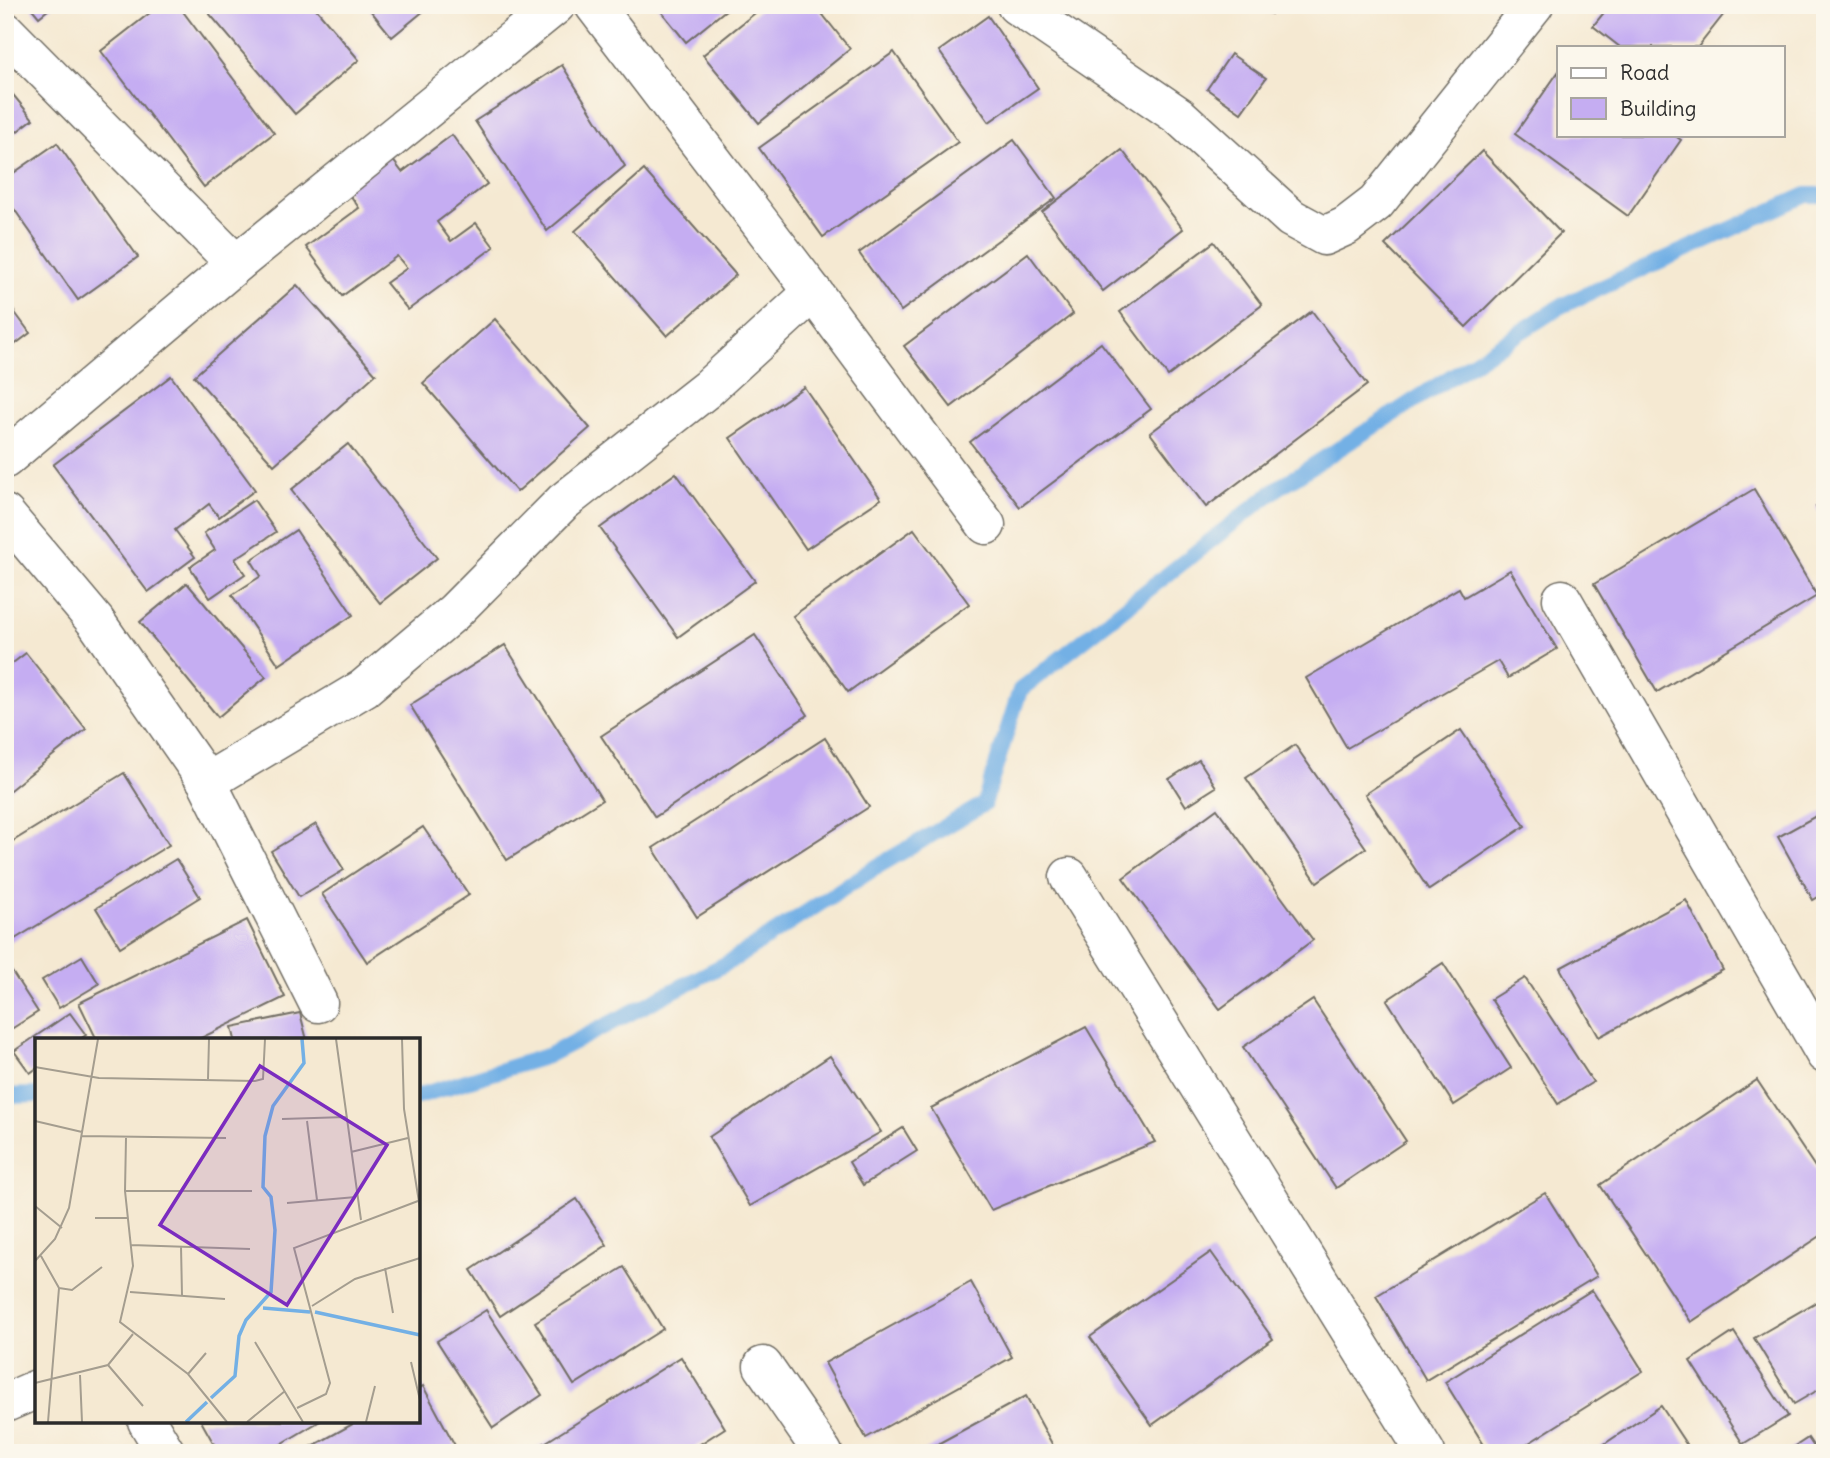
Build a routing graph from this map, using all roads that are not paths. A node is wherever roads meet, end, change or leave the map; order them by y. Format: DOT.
graph roads {
  1 [pos="556,5"];
  2 [pos="594,5"];
  3 [pos="1016,5"];
  4 [pos="1534,5"];
  5 [pos="5,31"];
  6 [pos="236,264"];
  7 [pos="813,292"];
  8 [pos="5,459"];
  9 [pos="5,514"];
  10 [pos="986,525"];
  11 [pos="1562,599"];
  12 [pos="207,782"];
  13 [pos="1069,877"];
  14 [pos="318,1003"];
  15 [pos="1825,1054"];
  16 [pos="763,1366"];
  17 [pos="35,1390"];
  18 [pos="5,1403"];
  19 [pos="148,1423"];
  20 [pos="166,1453"];
  21 [pos="823,1453"];
  22 [pos="1426,1453"];
  1 -- 6 [label="street"];
  2 -- 7 [label="street"];
  3 -- 4 [label="street"];
  5 -- 6 [label="street"];
  6 -- 8 [label="street"];
  7 -- 10 [label="street"];
  7 -- 12 [label="street"];
  9 -- 12 [label="street"];
  11 -- 15 [label="street"];
  12 -- 14 [label="street"];
  13 -- 22 [label="street"];
  16 -- 21 [label="street"];
  17 -- 18 [label="street"];
  19 -- 20 [label="street"];
}
